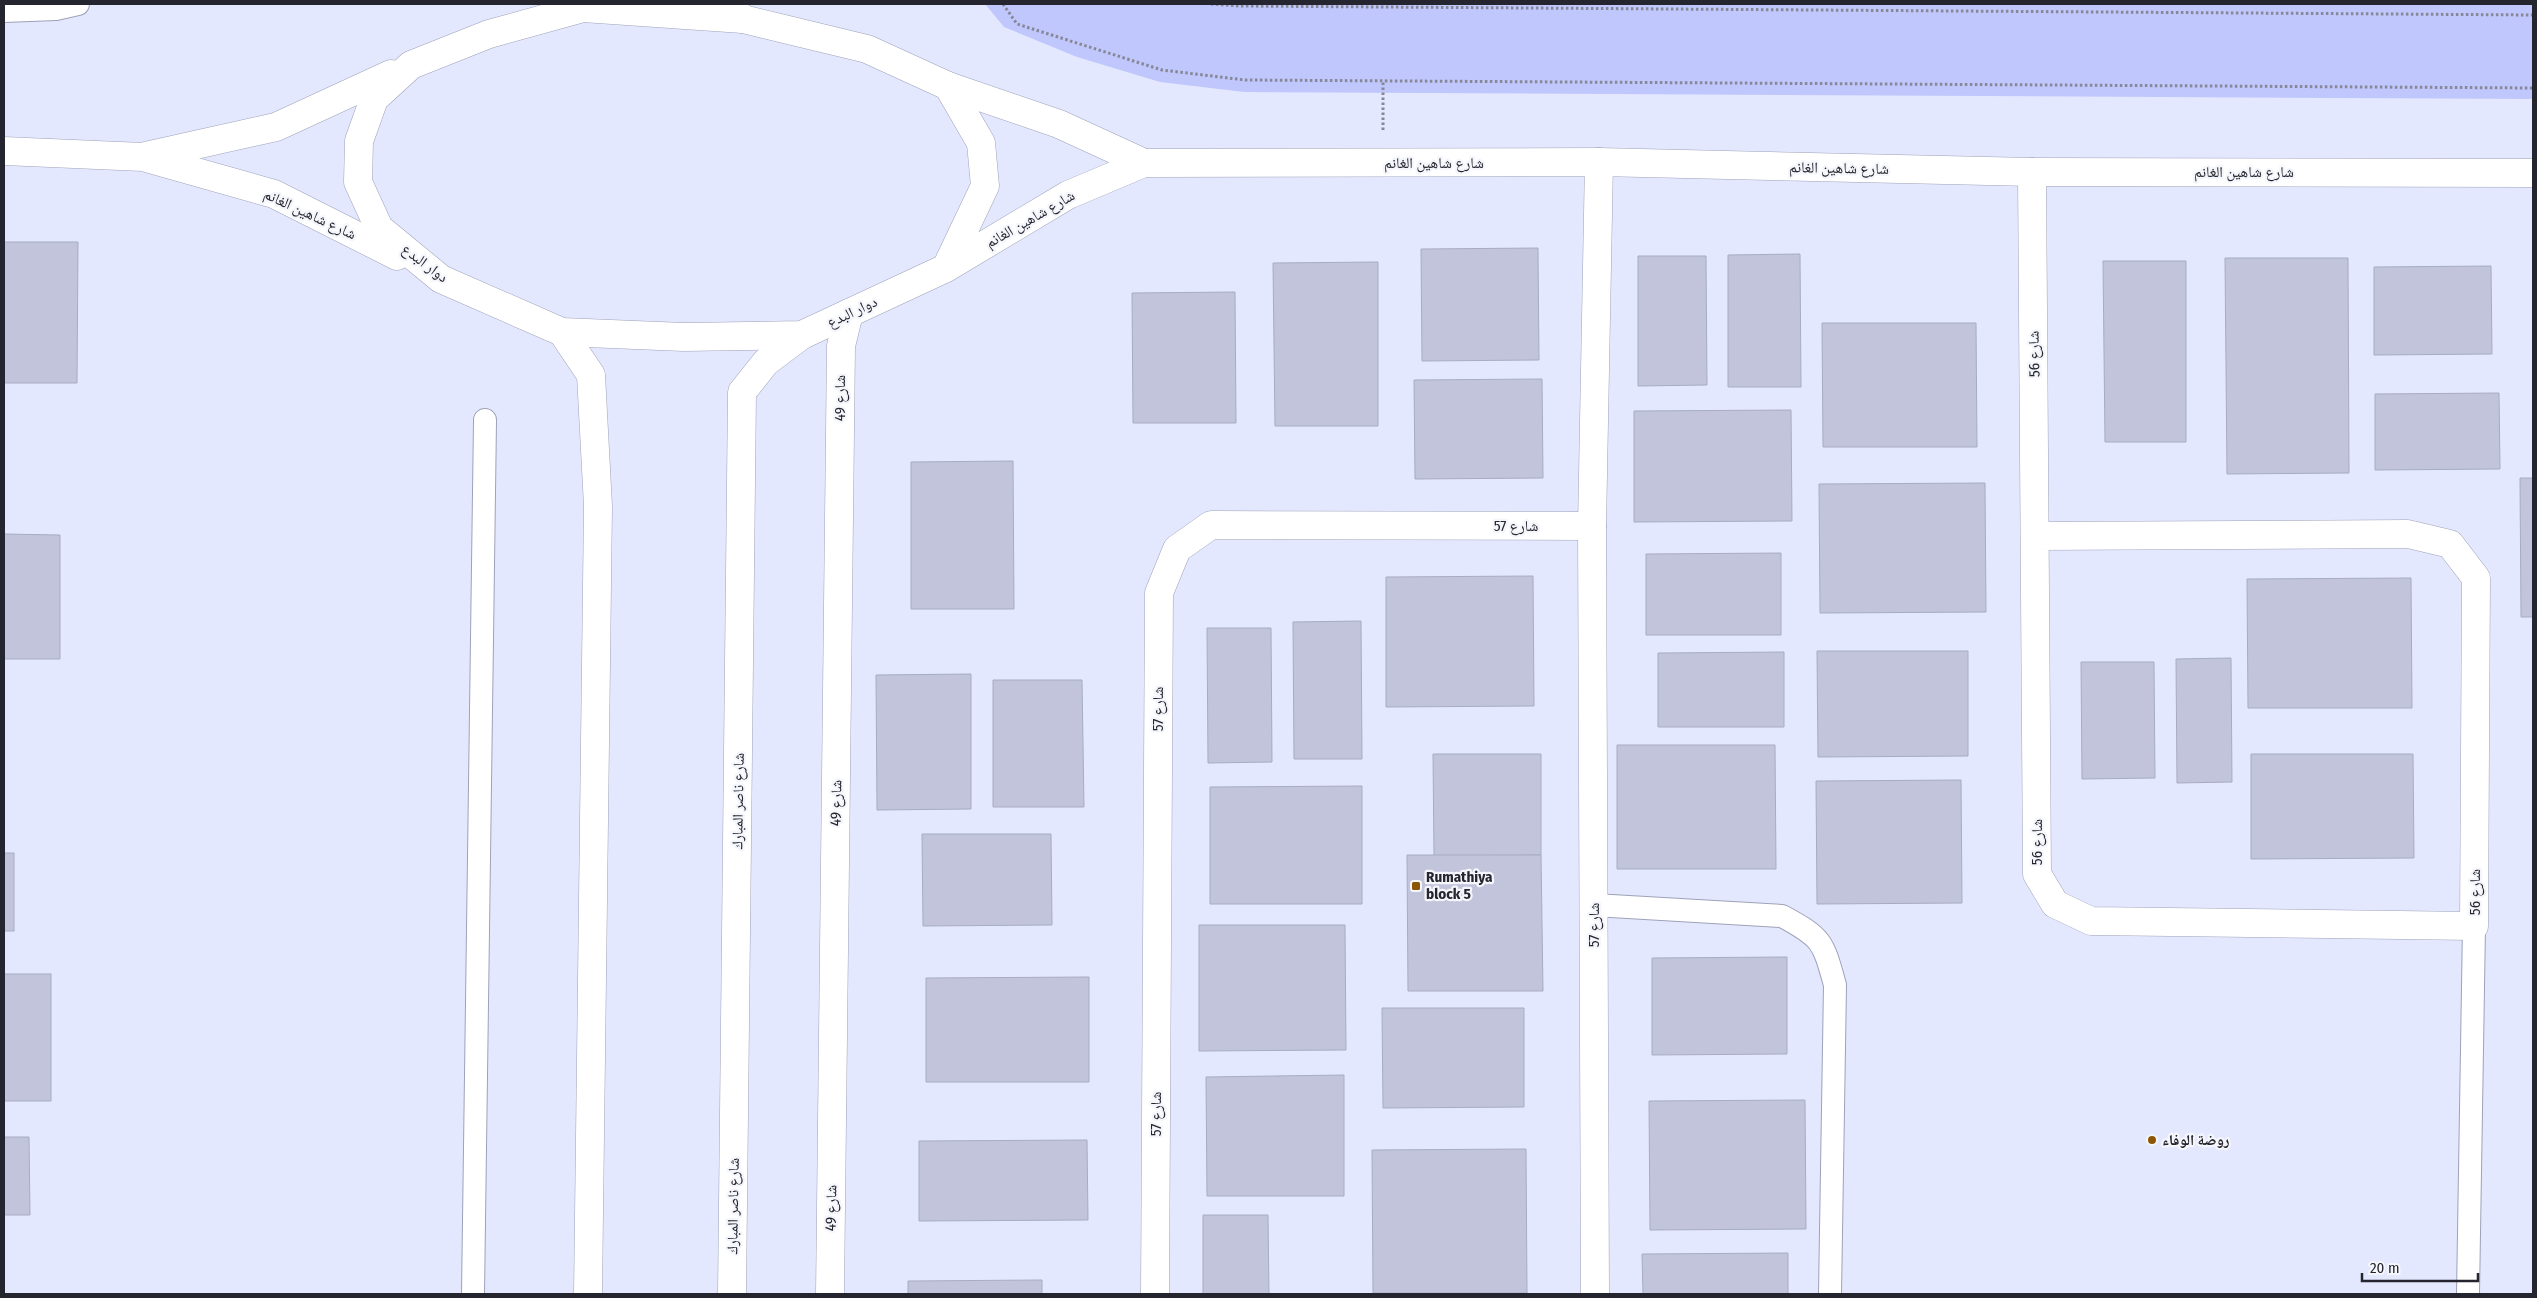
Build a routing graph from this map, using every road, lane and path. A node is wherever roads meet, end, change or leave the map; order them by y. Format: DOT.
graph roads {
  1 [pos="78,4"];
  2 [pos="1003,4"];
  3 [pos="1211,4"];
  4 [pos="587,6"];
  5 [pos="735,11"];
  6 [pos="4,12"];
  7 [pos="2533,15"];
  8 [pos="411,65"];
  9 [pos="1383,81"];
  10 [pos="948,86"];
  11 [pos="2533,88"];
  12 [pos="4,151"];
  13 [pos="142,157"];
  14 [pos="1599,162"];
  15 [pos="1144,163"];
  16 [pos="1382,163"];
  17 [pos="2032,172"];
  18 [pos="2533,173"];
  19 [pos="946,268"];
  20 [pos="441,279"];
  21 [pos="849,313"];
  22 [pos="562,332"];
  23 [pos="802,335"];
  24 [pos="485,420"];
  25 [pos="1592,526"];
  26 [pos="2036,536"];
  27 [pos="1594,905"];
  28 [pos="2474,926"];
  29 [pos="473,1294"];
  30 [pos="588,1294"];
  31 [pos="732,1294"];
  32 [pos="830,1294"];
  33 [pos="1155,1294"];
  34 [pos="1596,1294"];
  35 [pos="1830,1294"];
  36 [pos="2468,1294"];
  1 -- 6 [label="lane"];
  2 -- 9 [label="path"];
  3 -- 7 [label="path"];
  4 -- 5 [label="street, دوار البدع"];
  4 -- 8 [label="street, دوار البدع"];
  5 -- 10 [label="street, دوار البدع"];
  8 -- 13 [label="street, شارع شاهين الغانم"];
  8 -- 20 [label="street, دوار البدع"];
  9 -- 11 [label="path"];
  9 -- 16 [label="path"];
  10 -- 15 [label="street, شارع شاهين الغانم"];
  10 -- 19 [label="street"];
  12 -- 13 [label="street, شارع شاهين الغانم"];
  13 -- 20 [label="street, شارع شاهين الغانم"];
  14 -- 16 [label="street, شارع شاهين الغانم"];
  14 -- 17 [label="street, شارع شاهين الغانم"];
  14 -- 25 [label="street, شارع 57"];
  15 -- 16 [label="street, شارع شاهين الغانم"];
  15 -- 19 [label="street, شارع شاهين الغانم"];
  17 -- 18 [label="street, شارع شاهين الغانم"];
  17 -- 26 [label="street, شارع 56"];
  19 -- 21 [label="street, دوار البدع"];
  20 -- 22 [label="street, دوار البدع"];
  21 -- 23 [label="street, دوار البدع"];
  21 -- 32 [label="street, شارع 49"];
  22 -- 23 [label="street, دوار البدع"];
  22 -- 30 [label="street"];
  23 -- 31 [label="street, شارع ناصر المبارك"];
  24 -- 29 [label="lane"];
  25 -- 27 [label="street, شارع 57"];
  25 -- 33 [label="street, شارع 57"];
  26 -- 28 [label="street, شارع 56"];
  26 -- 28 [label="street, شارع 56"];
  27 -- 34 [label="street, شارع 57"];
  27 -- 35 [label="lane"];
  28 -- 36 [label="lane"];
}
